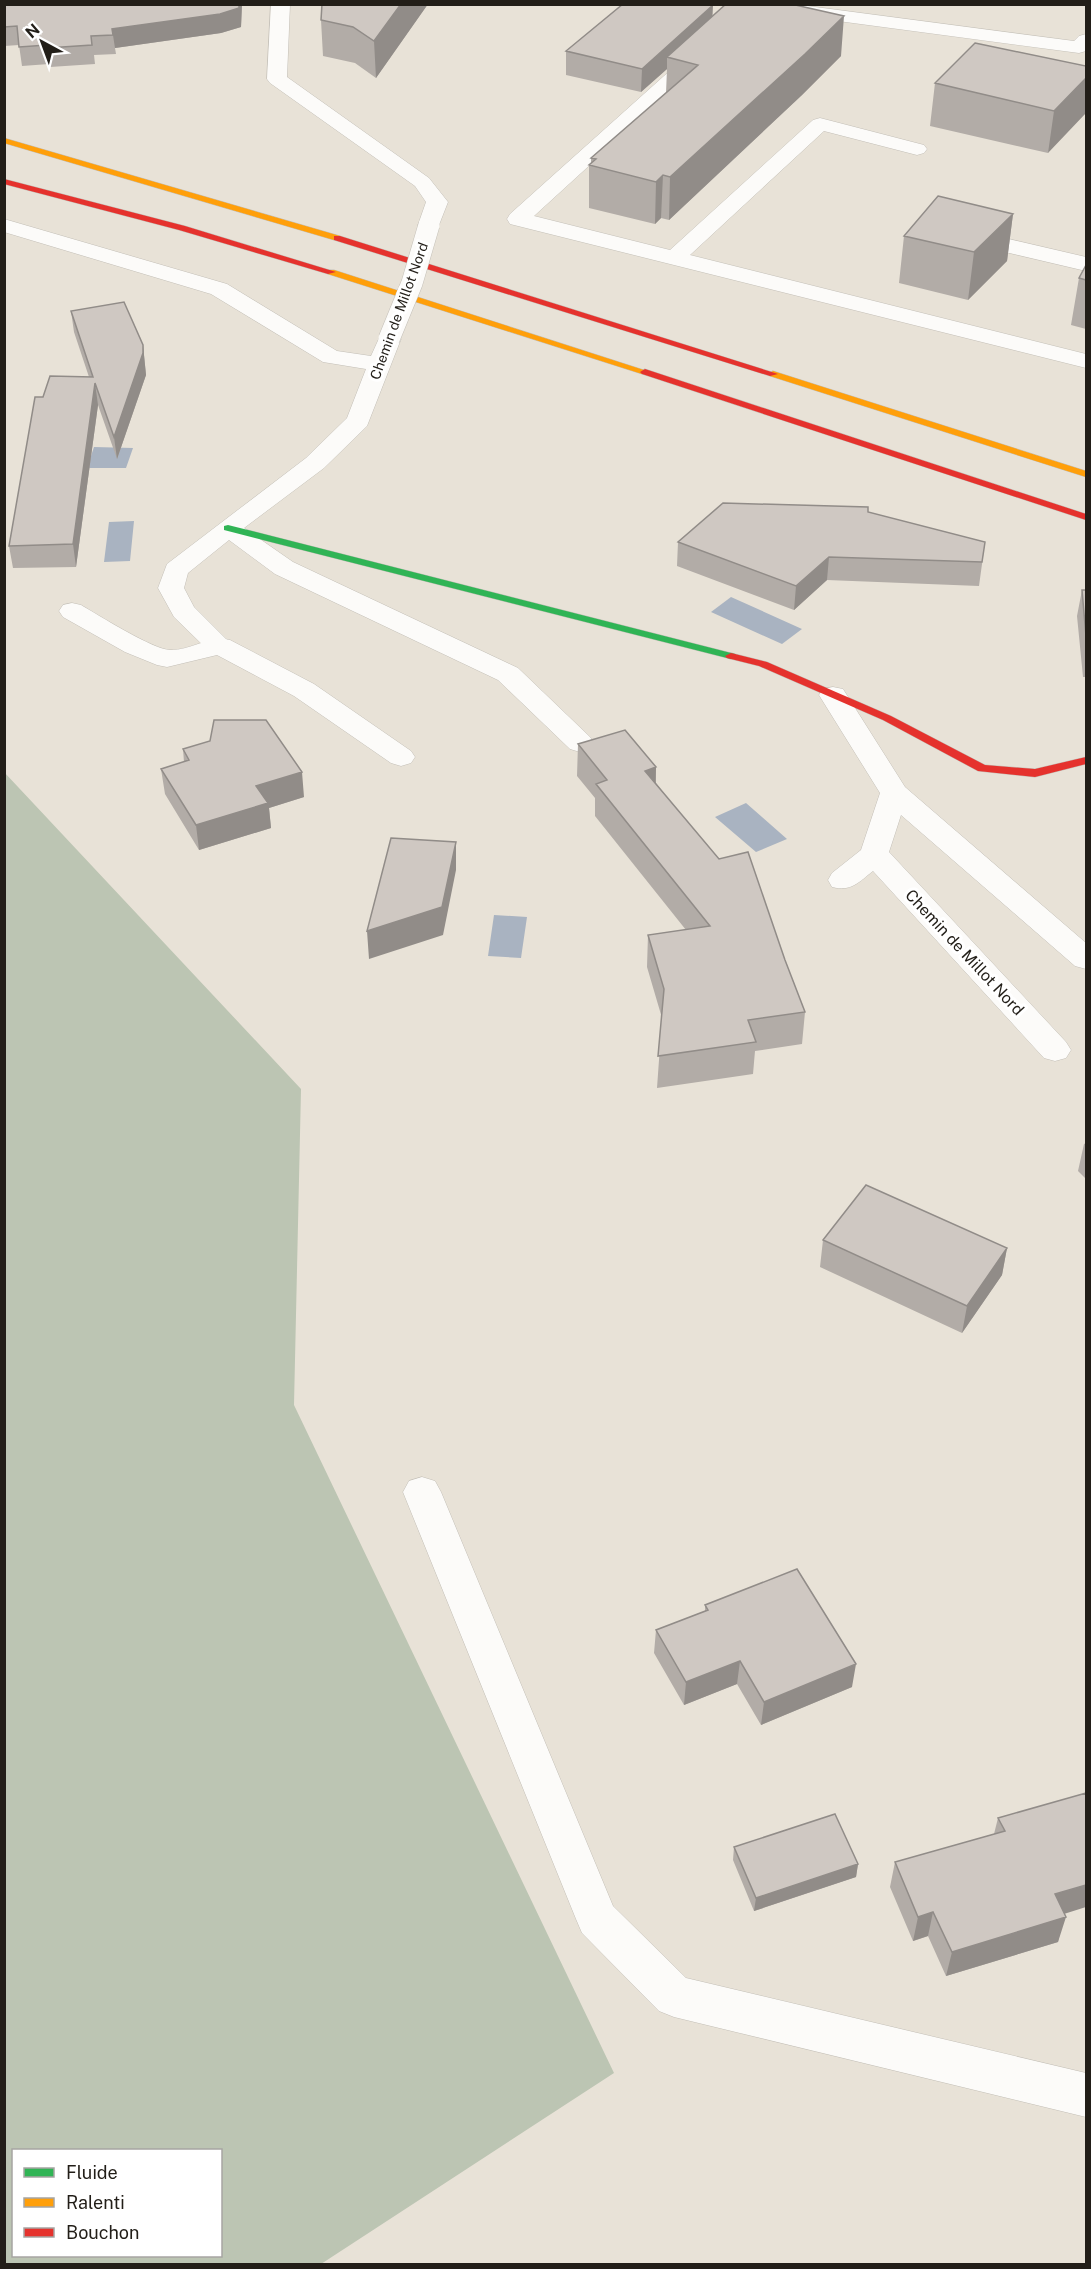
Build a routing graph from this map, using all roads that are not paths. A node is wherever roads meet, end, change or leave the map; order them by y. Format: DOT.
graph roads {
  1 [pos="281,4"];
  2 [pos="778,8"];
  3 [pos="1035,41"];
  4 [pos="711,43"];
  5 [pos="1083,44"];
  6 [pos="1005,59"];
  7 [pos="1078,69"];
  8 [pos="4,140"];
  9 [pos="917,148"];
  10 [pos="4,181"];
  11 [pos="4,225"];
  12 [pos="948,232"];
  13 [pos="673,259"];
  14 [pos="1086,264"];
  15 [pos="1086,361"];
  16 [pos="379,364"];
  17 [pos="1086,474"];
  18 [pos="1086,517"];
  19 [pos="228,528"];
  20 [pos="72,611"];
  21 [pos="220,646"];
  22 [pos="833,695"];
  23 [pos="580,742"];
  24 [pos="401,757"];
  25 [pos="1086,760"];
  26 [pos="894,793"];
  27 [pos="874,854"];
  28 [pos="843,880"];
  29 [pos="1086,959"];
  30 [pos="1055,1050"];
  31 [pos="422,1492"];
  32 [pos="1086,2095"];
  1 -- 16 [label="street, Chemin de Millot Nord, bridge"];
  2 -- 3 [label="street"];
  3 -- 5 [label="street"];
  3 -- 6 [label="street"];
  4 -- 13 [label="street"];
  5 -- 7 [label="street"];
  8 -- 17 [label="main road"];
  9 -- 13 [label="street"];
  10 -- 18 [label="main road"];
  11 -- 16 [label="street"];
  12 -- 14 [label="street"];
  13 -- 15 [label="street"];
  16 -- 19 [label="street, Chemin de Millot Nord"];
  19 -- 21 [label="street, Chemin de Millot Nord"];
  19 -- 22 [label="main road"];
  19 -- 23 [label="street"];
  20 -- 21 [label="street"];
  21 -- 24 [label="street, Chemin de Millot Nord"];
  22 -- 25 [label="main road"];
  22 -- 26 [label="street"];
  26 -- 27 [label="street"];
  26 -- 29 [label="street"];
  27 -- 28 [label="street"];
  27 -- 30 [label="street, Chemin de Millot Nord"];
  31 -- 32 [label="street"];
}
